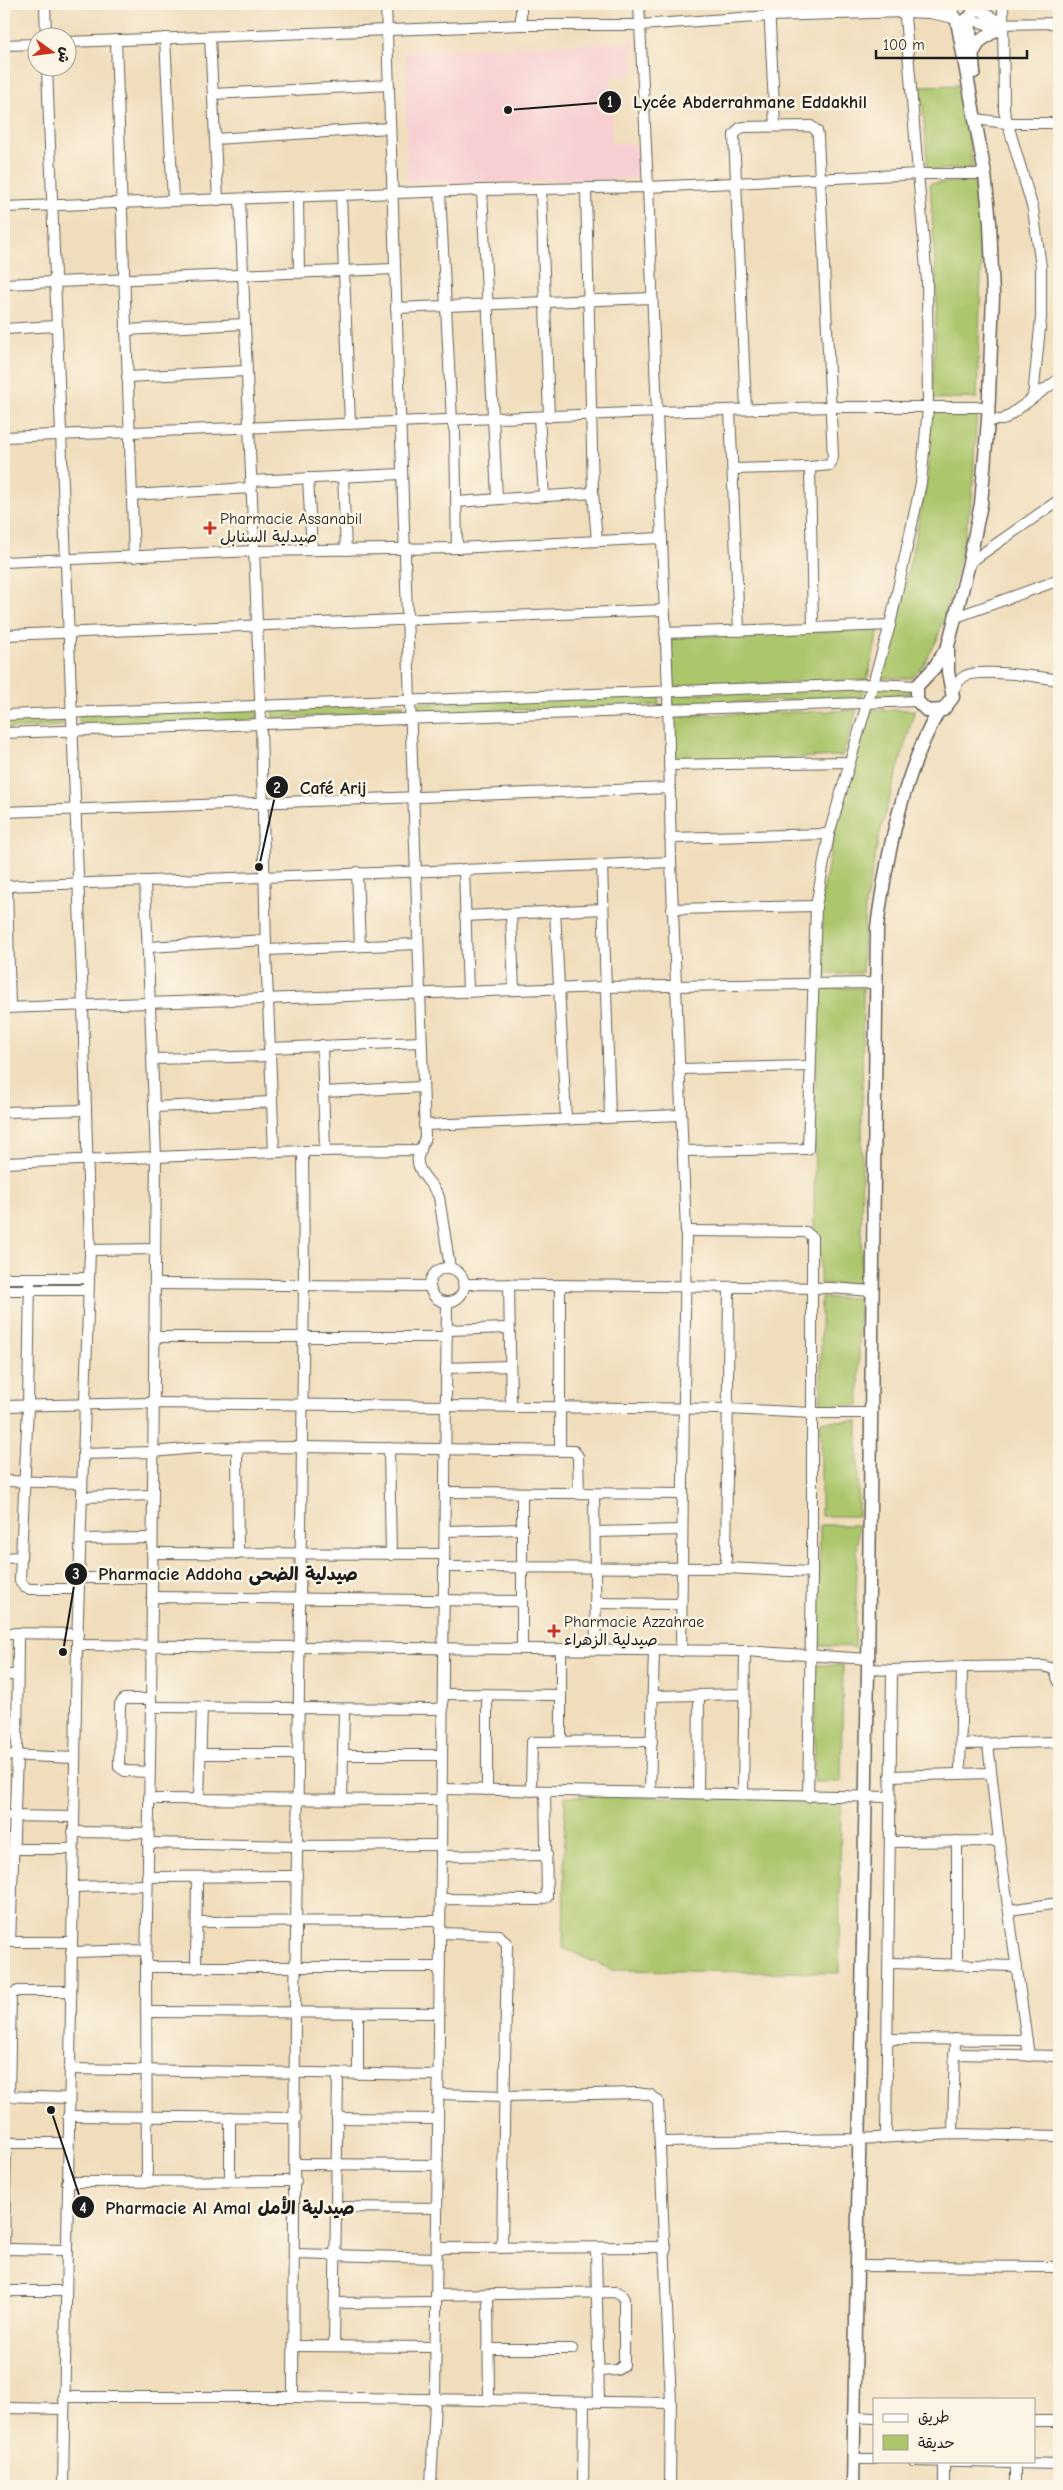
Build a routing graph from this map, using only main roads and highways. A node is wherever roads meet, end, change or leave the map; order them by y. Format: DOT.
graph roads {
  1 [pos="954,4"];
  2 [pos="972,5"];
  3 [pos="962,20"];
  4 [pos="1004,24"];
  5 [pos="972,54"];
  6 [pos="976,119"];
  7 [pos="948,646"];
  8 [pos="921,681"];
  9 [pos="951,686"];
  10 [pos="920,705"];
  11 [pos="938,712"];
  12 [pos="922,742"];
  13 [pos="854,2486"];
  1 -- 3 [label="main road"];
  2 -- 3 [label="main road"];
  3 -- 5 [label="main road"];
  3 -- 6 [label="main road"];
  4 -- 5 [label="main road"];
  5 -- 6 [label="main road"];
  6 -- 7 [label="main road"];
  7 -- 8 [label="main road"];
  7 -- 9 [label="main road"];
  8 -- 9 [label="main road"];
  8 -- 10 [label="main road"];
  9 -- 11 [label="main road"];
  10 -- 11 [label="main road"];
  10 -- 12 [label="main road"];
  11 -- 12 [label="main road"];
  12 -- 13 [label="main road"];
}
